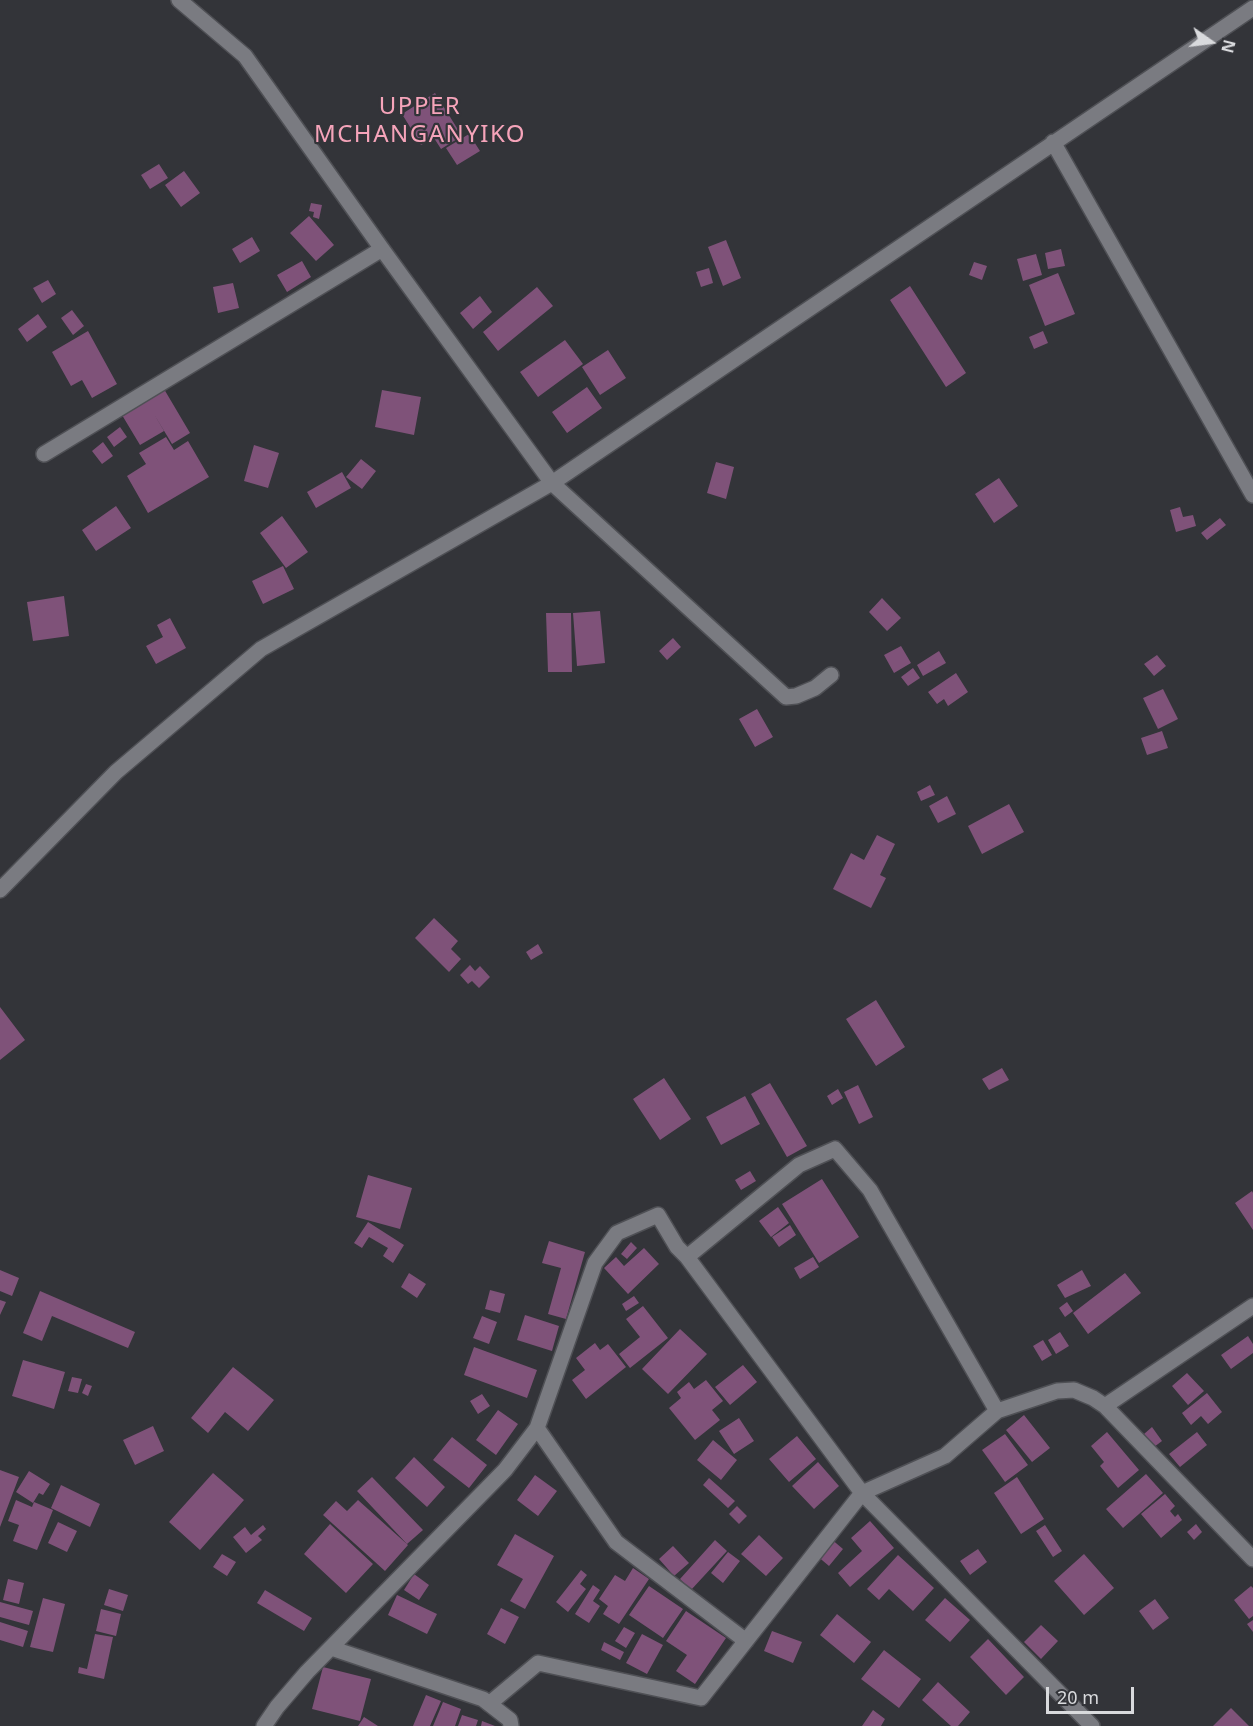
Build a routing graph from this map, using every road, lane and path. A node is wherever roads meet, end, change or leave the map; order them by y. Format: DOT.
graph roads {
  1 [pos="179,0"];
  2 [pos="1253,8"];
  3 [pos="1053,142"];
  4 [pos="382,249"];
  5 [pos="44,454"];
  6 [pos="552,483"];
  7 [pos="1253,495"];
  8 [pos="831,675"];
  9 [pos="0,890"];
  10 [pos="687,1257"];
  11 [pos="1253,1306"];
  12 [pos="1105,1406"];
  13 [pos="997,1411"];
  14 [pos="537,1428"];
  15 [pos="862,1493"];
  16 [pos="1253,1558"];
  17 [pos="746,1641"];
  18 [pos="331,1648"];
  19 [pos="489,1704"];
  20 [pos="264,1726"];
  21 [pos="511,1726"];
  22 [pos="1092,1726"];
  1 -- 4 [label="street"];
  2 -- 3 [label="street"];
  3 -- 6 [label="street"];
  3 -- 7 [label="street"];
  4 -- 5 [label="street"];
  4 -- 6 [label="street"];
  6 -- 8 [label="street"];
  6 -- 9 [label="street"];
  10 -- 13 [label="street"];
  10 -- 14 [label="street"];
  10 -- 15 [label="street"];
  11 -- 12 [label="street"];
  12 -- 13 [label="street"];
  12 -- 16 [label="street"];
  13 -- 15 [label="street"];
  14 -- 17 [label="street"];
  14 -- 18 [label="street"];
  15 -- 17 [label="street"];
  15 -- 22 [label="street"];
  17 -- 19 [label="street"];
  18 -- 19 [label="street"];
  18 -- 20 [label="street"];
  19 -- 21 [label="street"];
}
